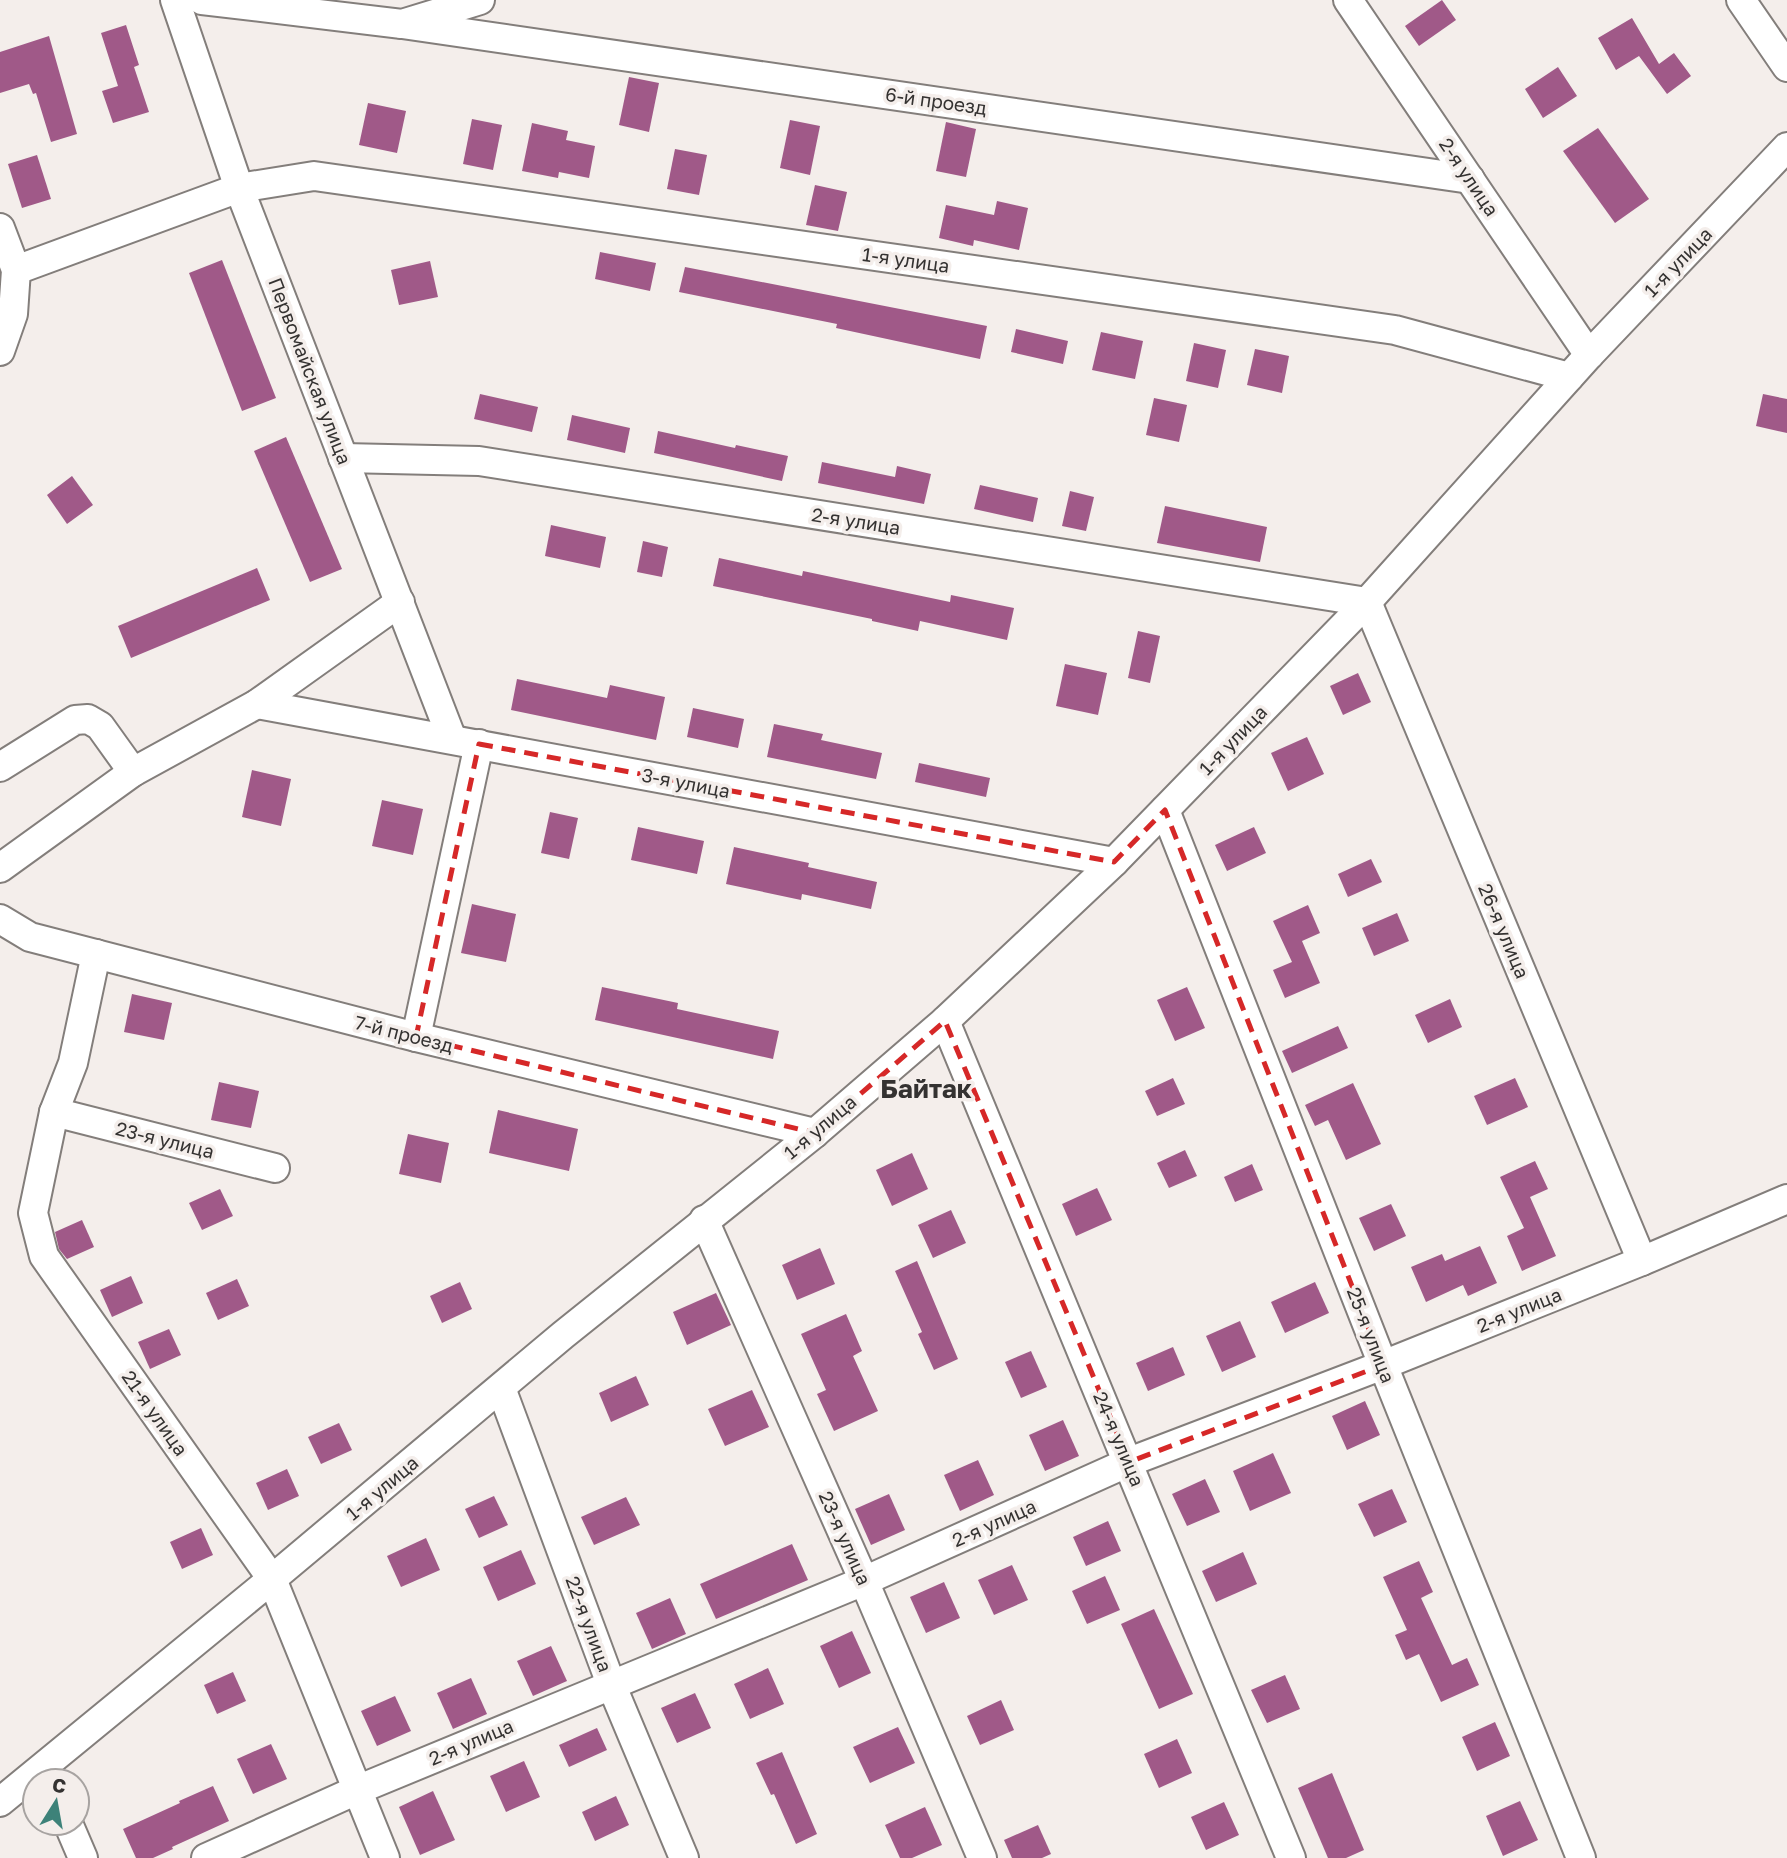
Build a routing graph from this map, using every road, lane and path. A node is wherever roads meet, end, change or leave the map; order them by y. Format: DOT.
graph roads {
  1 [pos="175,0"];
  2 [pos="202,0"];
  3 [pos="481,0"];
  4 [pos="1348,0"];
  5 [pos="1741,0"];
  6 [pos="402,24"];
  7 [pos="1787,67"];
  8 [pos="1787,147"];
  9 [pos="1470,179"];
  10 [pos="239,188"];
  11 [pos="0,228"];
  12 [pos="16,270"];
  13 [pos="0,351"];
  14 [pos="1589,355"];
  15 [pos="1569,377"];
  16 [pos="343,458"];
  17 [pos="400,602"];
  18 [pos="1367,602"];
  19 [pos="257,704"];
  20 [pos="466,742"];
  21 [pos="0,767"];
  22 [pos="133,772"];
  23 [pos="1165,810"];
  24 [pos="1114,862"];
  25 [pos="0,868"];
  26 [pos="0,919"];
  27 [pos="96,954"];
  28 [pos="945,1021"];
  29 [pos="416,1037"];
  30 [pos="54,1112"];
  31 [pos="815,1133"];
  32 [pos="275,1168"];
  33 [pos="1787,1199"];
  34 [pos="704,1220"];
  35 [pos="1642,1261"];
  36 [pos="1383,1365"];
  37 [pos="501,1388"];
  38 [pos="1129,1462"];
  39 [pos="272,1579"];
  40 [pos="863,1581"];
  41 [pos="611,1684"];
  42 [pos="54,1767"];
  43 [pos="21,1789"];
  44 [pos="357,1790"];
  45 [pos="0,1802"];
  46 [pos="74,1837"];
  47 [pos="83,1858"];
  48 [pos="205,1858"];
  49 [pos="385,1858"];
  50 [pos="684,1858"];
  51 [pos="982,1858"];
  52 [pos="1291,1858"];
  53 [pos="1581,1858"];
  1 -- 10 [label="street, Первомайская улица"];
  2 -- 6 [label="street, 6-й проезд"];
  3 -- 6 [label="street"];
  4 -- 9 [label="street, 2-я улица"];
  5 -- 7 [label="street"];
  6 -- 9 [label="street, 6-й проезд"];
  8 -- 14 [label="street, 1-я улица"];
  9 -- 14 [label="street, 2-я улица"];
  10 -- 12 [label="street, 1-я улица"];
  10 -- 15 [label="street, 1-я улица"];
  10 -- 16 [label="street, Первомайская улица"];
  11 -- 12 [label="street"];
  12 -- 13 [label="street"];
  14 -- 15 [label="street, 1-я улица"];
  15 -- 18 [label="street, 1-я улица"];
  16 -- 17 [label="street, Первомайская улица"];
  16 -- 18 [label="street, 2-я улица"];
  17 -- 19 [label="street"];
  17 -- 20 [label="street, Первомайская улица"];
  18 -- 23 [label="street, 1-я улица"];
  18 -- 35 [label="street, 26-я улица"];
  19 -- 20 [label="street, 3-я улица"];
  19 -- 22 [label="street"];
  20 -- 24 [label="street, 3-я улица"];
  20 -- 29 [label="street"];
  21 -- 22 [label="street"];
  22 -- 25 [label="street"];
  23 -- 24 [label="street, 1-я улица"];
  23 -- 36 [label="street, 25-я улица"];
  24 -- 28 [label="street, 1-я улица"];
  26 -- 27 [label="street, 7-й проезд"];
  27 -- 29 [label="street, 7-й проезд"];
  27 -- 30 [label="street, 21-я улица"];
  28 -- 31 [label="street, 1-я улица"];
  28 -- 38 [label="street, 24-я улица"];
  29 -- 31 [label="street, 7-й проезд"];
  30 -- 32 [label="street, 23-я улица"];
  30 -- 39 [label="street, 21-я улица"];
  31 -- 34 [label="street, 1-я улица"];
  33 -- 35 [label="street, 2-я улица"];
  34 -- 37 [label="street, 1-я улица"];
  34 -- 40 [label="street, 23-я улица"];
  35 -- 36 [label="street, 2-я улица"];
  36 -- 38 [label="street, 2-я улица"];
  36 -- 53 [label="street, 25-я улица"];
  37 -- 39 [label="street, 1-я улица"];
  37 -- 41 [label="street, 22-я улица"];
  38 -- 40 [label="street, 2-я улица"];
  38 -- 52 [label="street, 24-я улица"];
  39 -- 42 [label="street, 1-я улица"];
  39 -- 44 [label="street, 21-я улица"];
  40 -- 41 [label="street, 2-я улица"];
  40 -- 51 [label="street, 23-я улица"];
  41 -- 44 [label="street, 2-я улица"];
  41 -- 50 [label="street, 22-я улица"];
  43 -- 45 [label="street, 1-я улица"];
  44 -- 48 [label="street, 2-я улица"];
  44 -- 49 [label="street, 21-я улица"];
  46 -- 47 [label="street"];
}
